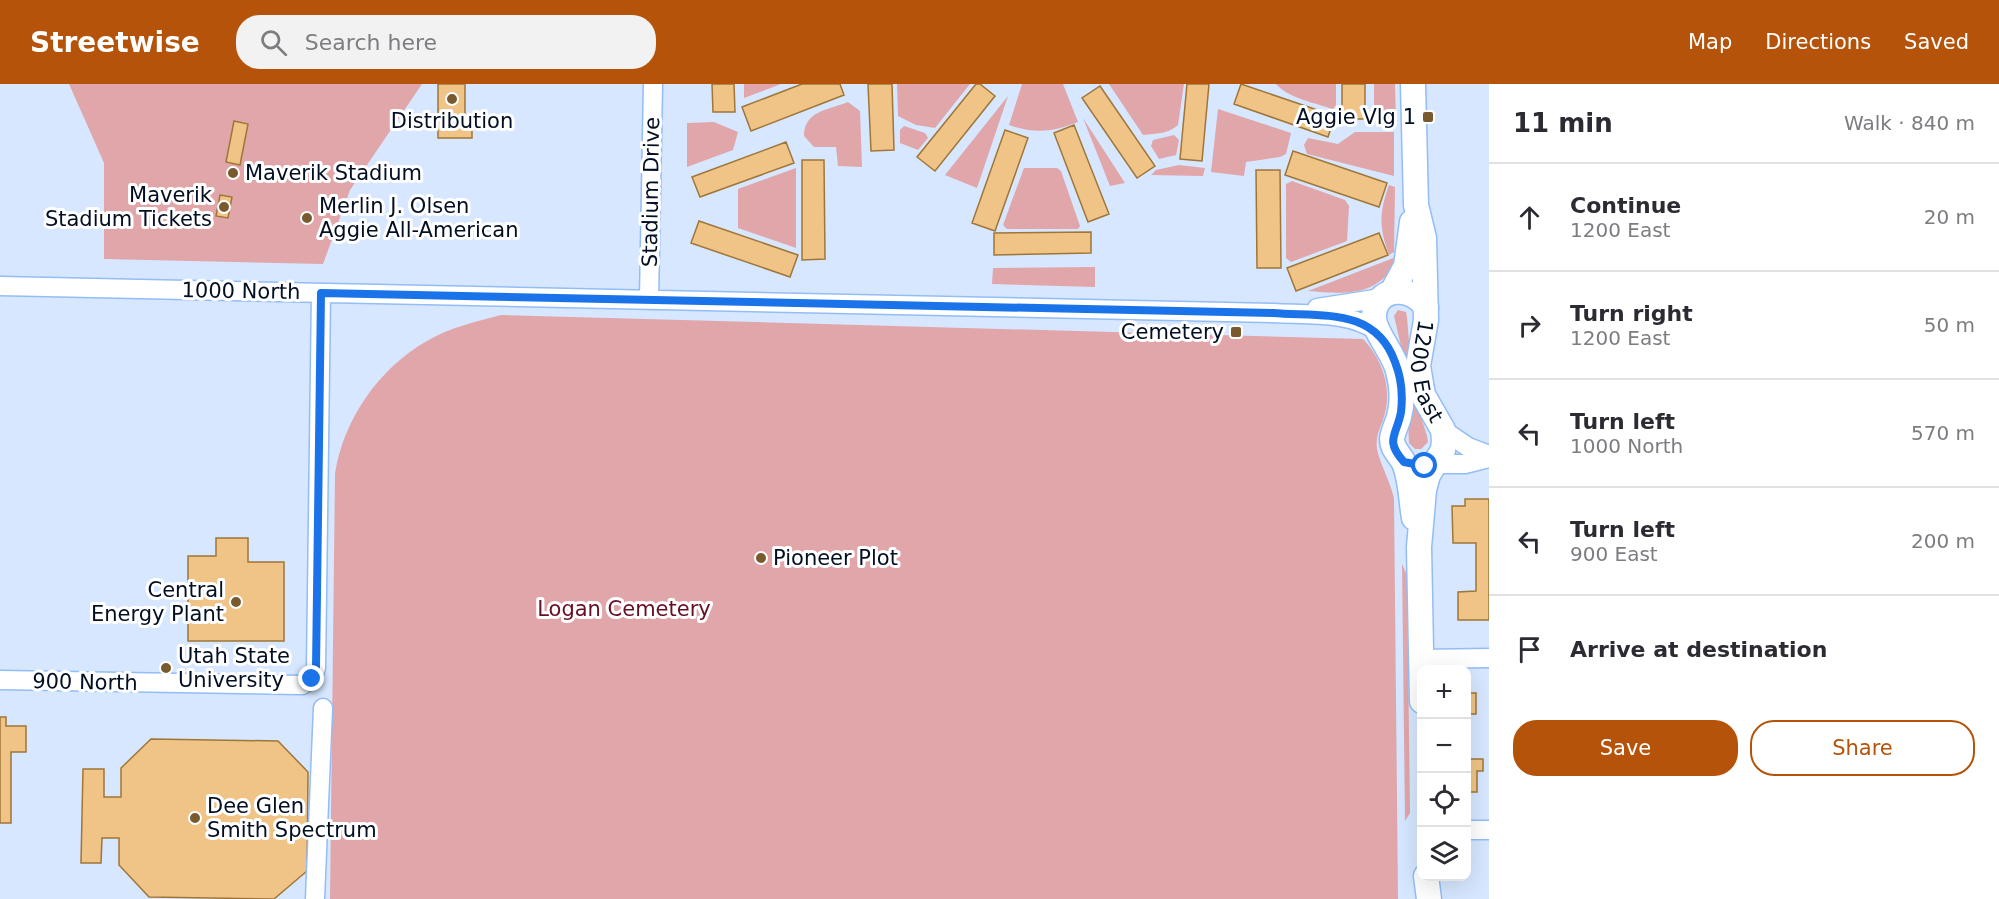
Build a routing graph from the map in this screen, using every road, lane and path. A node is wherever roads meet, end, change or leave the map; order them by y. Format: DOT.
graph roads {
  1 [pos="653,84"];
  2 [pos="1413,84"];
  3 [pos="1416,206"];
  4 [pos="0,286"];
  5 [pos="321,293"];
  6 [pos="1386,295"];
  7 [pos="649,300"];
  8 [pos="1426,308"];
  9 [pos="1273,313"];
  10 [pos="1377,331"];
  11 [pos="1443,430"];
  12 [pos="1489,457"];
  13 [pos="1404,462"];
  14 [pos="1435,464"];
  15 [pos="1419,547"];
  16 [pos="1420,658"];
  17 [pos="1489,658"];
  18 [pos="1420,665"];
  19 [pos="0,680"];
  20 [pos="323,708"];
  21 [pos="1471,830"];
  22 [pos="1489,830"];
  23 [pos="315,899"];
  1 -- 7 [label="street, Stadium Drive"];
  2 -- 3 [label="main road, 1200 East"];
  3 -- 6 [label="main road, 1200 East"];
  3 -- 8 [label="main road, 1200 East"];
  4 -- 5 [label="street, 1000 North"];
  5 -- 7 [label="street, 1000 North"];
  5 -- 19 [label="street, 900 North"];
  6 -- 8 [label="main road, 1200 East"];
  6 -- 9 [label="street, 1000 North"];
  6 -- 10 [label="main road, 1200 East"];
  7 -- 9 [label="street, 1000 North"];
  8 -- 11 [label="main road, 1200 East"];
  9 -- 10 [label="street, 1000 North"];
  10 -- 13 [label="main road, 1200 East"];
  11 -- 12 [label="street"];
  11 -- 14 [label="main road, 1200 East"];
  12 -- 14 [label="street"];
  13 -- 14 [label="main road"];
  13 -- 15 [label="main road, 1200 East"];
  14 -- 15 [label="main road, 1200 East"];
  15 -- 16 [label="main road, 1200 East"];
  16 -- 17 [label="street"];
  16 -- 18 [label="main road, 1200 East"];
  20 -- 23 [label="street"];
  21 -- 22 [label="street"];
}
